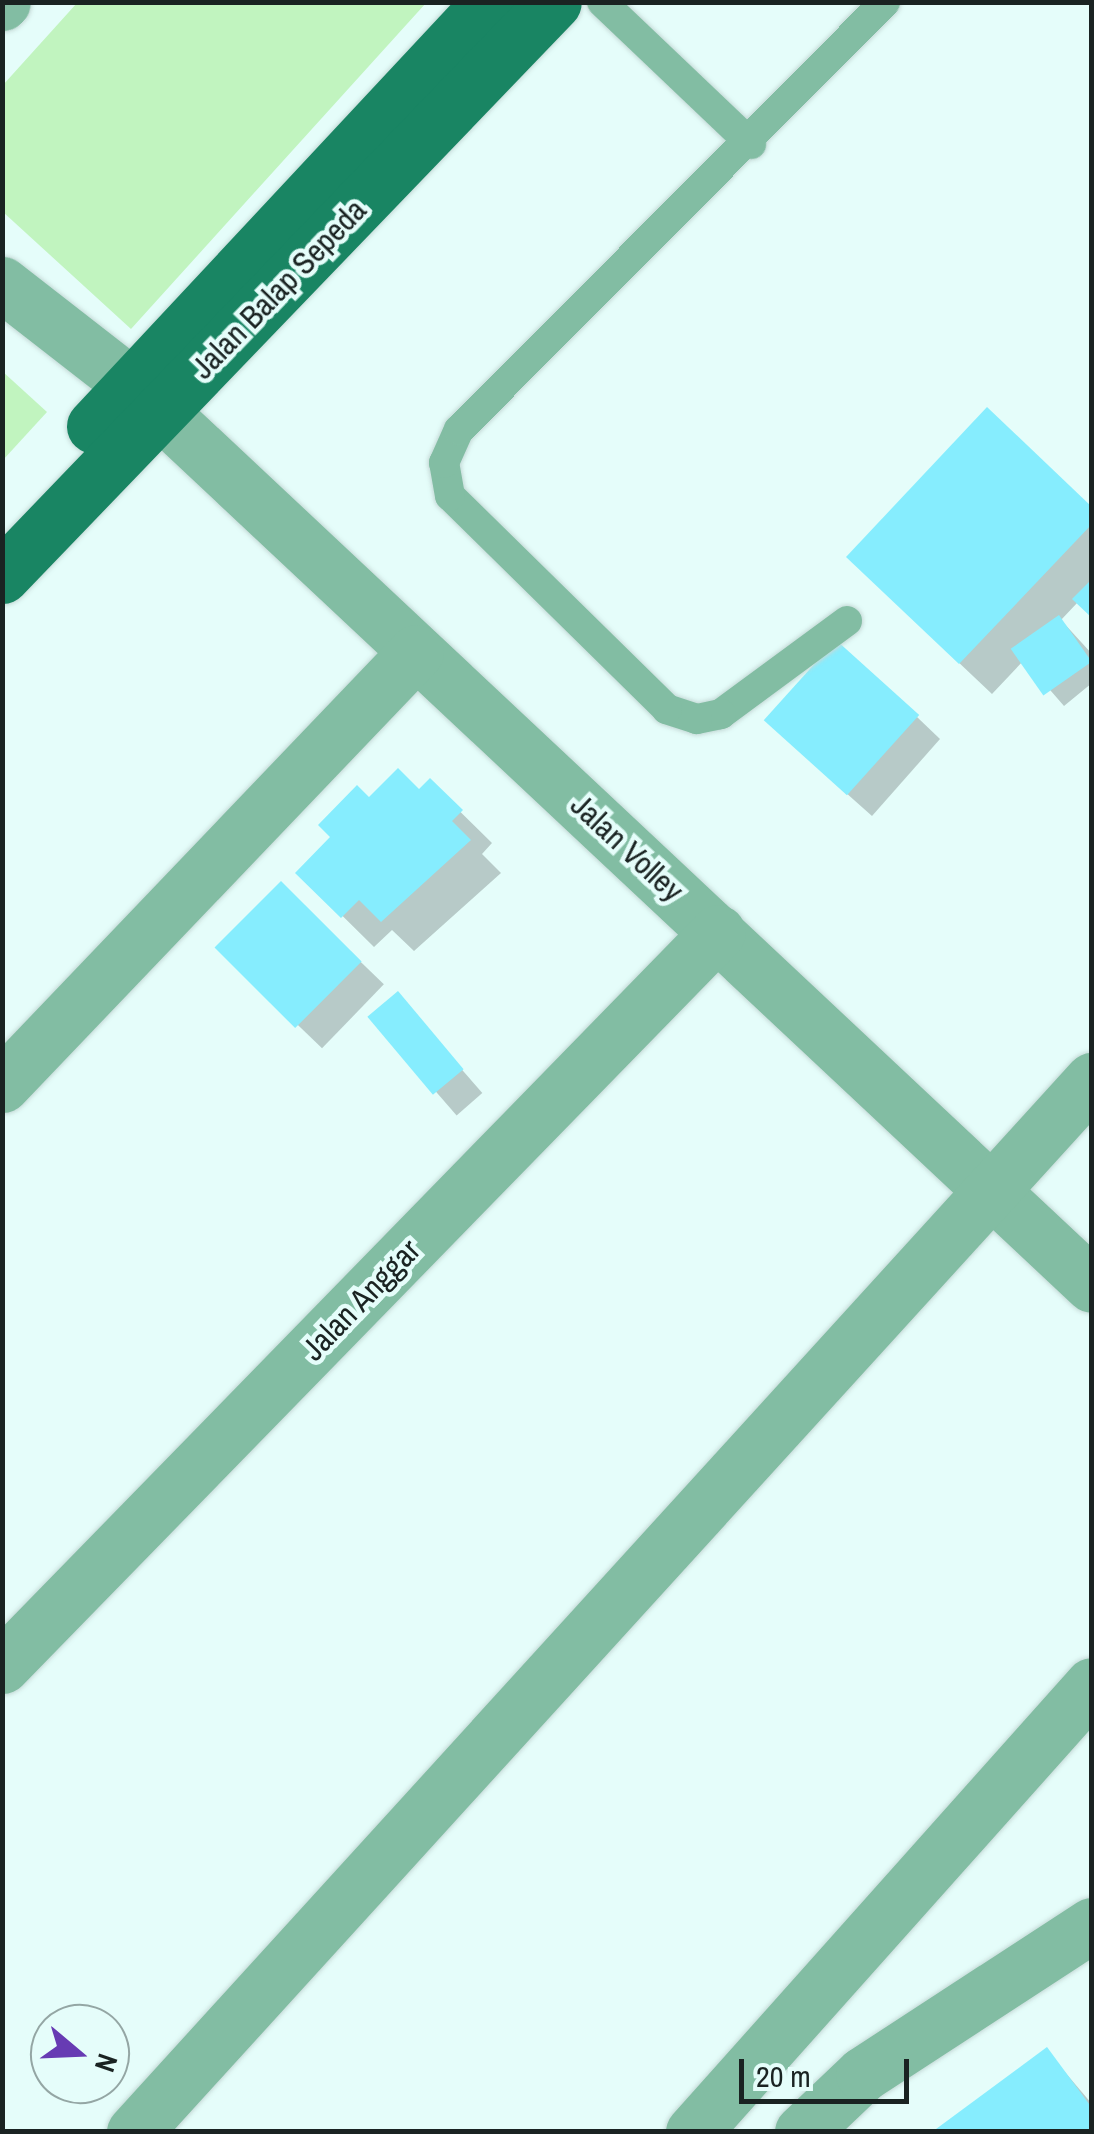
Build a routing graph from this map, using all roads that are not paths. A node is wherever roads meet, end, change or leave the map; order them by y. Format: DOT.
graph roads {
  1 [pos="490,2"];
  2 [pos="554,2"];
  3 [pos="602,2"];
  4 [pos="885,2"];
  5 [pos="750,144"];
  6 [pos="2,284"];
  7 [pos="147,399"];
  8 [pos="2,522"];
  9 [pos="2,576"];
  10 [pos="847,622"];
  11 [pos="416,652"];
  12 [pos="718,932"];
  13 [pos="1092,1080"];
  14 [pos="2,1085"];
  15 [pos="996,1189"];
  16 [pos="1092,1285"];
  17 [pos="2,1666"];
  18 [pos="1092,1685"];
  19 [pos="1092,1926"];
  20 [pos="134,2132"];
  21 [pos="693,2132"];
  22 [pos="802,2132"];
  1 -- 7 [label="main road, Jalan Balap Sepeda"];
  2 -- 7 [label="main road, Jalan Balap Sepeda"];
  3 -- 5 [label="lane"];
  4 -- 5 [label="lane"];
  5 -- 10 [label="lane"];
  6 -- 7 [label="street, Jalan Volley"];
  7 -- 8 [label="main road, Jalan Balap Sepeda"];
  7 -- 9 [label="main road, Jalan Balap Sepeda"];
  7 -- 11 [label="street, Jalan Volley"];
  11 -- 12 [label="street, Jalan Volley"];
  11 -- 14 [label="street"];
  12 -- 15 [label="street, Jalan Volley"];
  12 -- 17 [label="street, Jalan Anggar"];
  13 -- 15 [label="street"];
  15 -- 16 [label="street, Jalan Volley"];
  15 -- 20 [label="street"];
  18 -- 21 [label="street"];
  19 -- 22 [label="street"];
}
